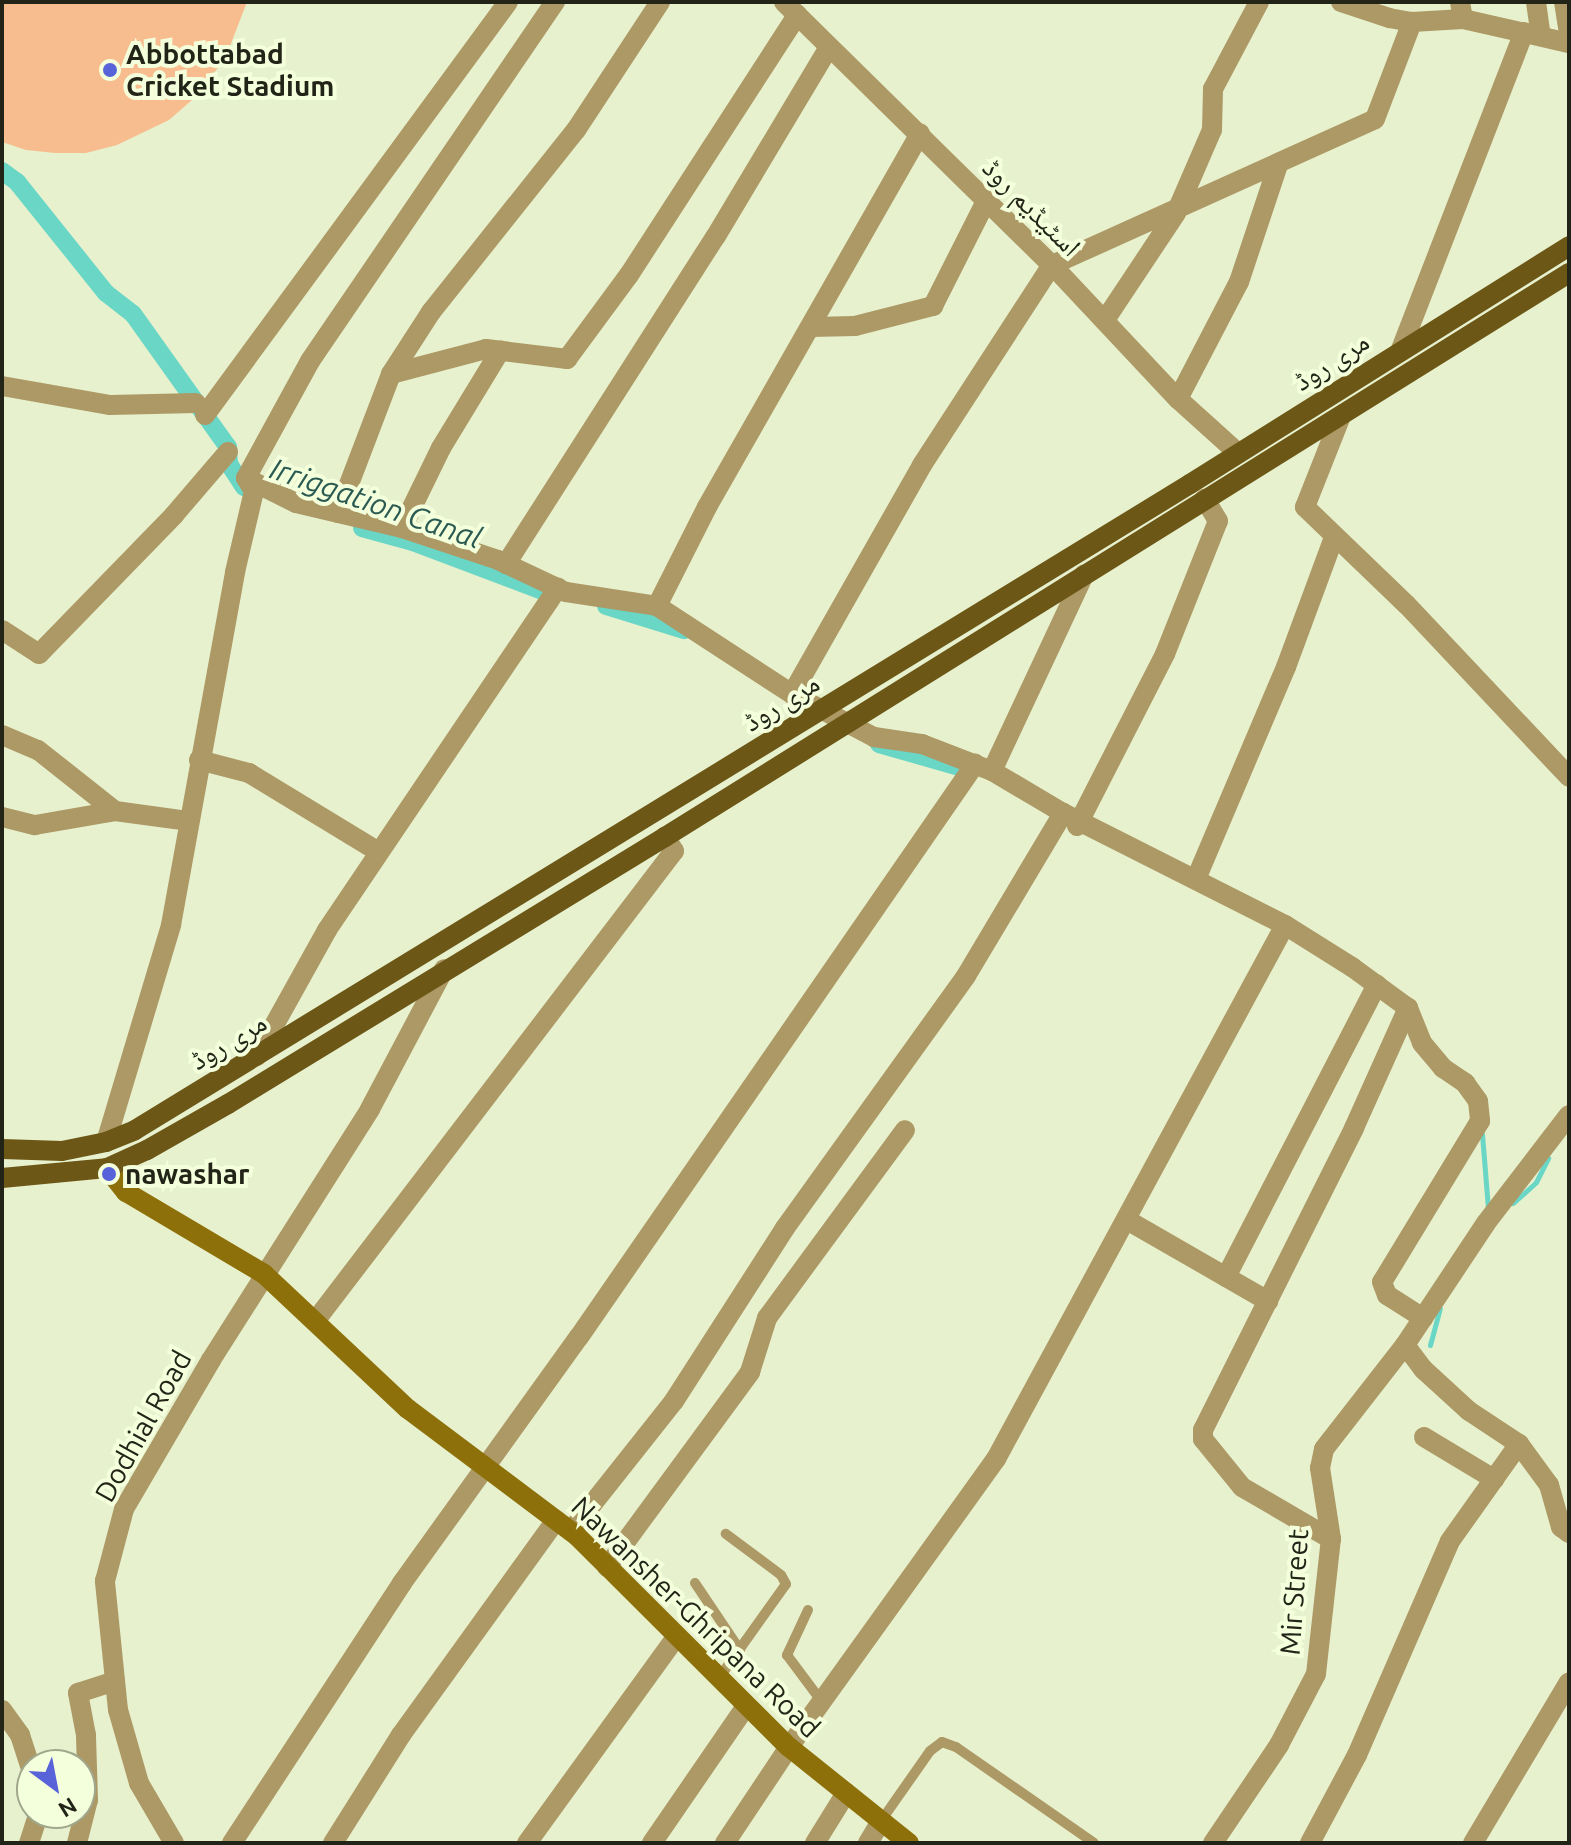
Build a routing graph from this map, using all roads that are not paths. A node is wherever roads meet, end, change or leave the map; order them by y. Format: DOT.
graph roads {
  1 [pos="508,2"];
  2 [pos="555,2"];
  3 [pos="660,2"];
  4 [pos="1259,2"];
  5 [pos="1536,2"];
  6 [pos="1564,2"];
  7 [pos="1345,3"];
  8 [pos="791,8"];
  9 [pos="1462,10"];
  10 [pos="1412,22"];
  11 [pos="1532,34"];
  12 [pos="1569,34"];
  13 [pos="1569,43"];
  14 [pos="829,47"];
  15 [pos="920,133"];
  16 [pos="1278,165"];
  17 [pos="986,201"];
  18 [pos="1179,206"];
  19 [pos="1569,246"];
  20 [pos="1052,265"];
  21 [pos="1569,273"];
  22 [pos="1105,320"];
  23 [pos="812,327"];
  24 [pos="1423,336"];
  25 [pos="1401,349"];
  26 [pos="500,351"];
  27 [pos="1435,356"];
  28 [pos="391,374"];
  29 [pos="2,386"];
  30 [pos="1178,399"];
  31 [pos="1341,416"];
  32 [pos="228,452"];
  33 [pos="1238,453"];
  34 [pos="246,478"];
  35 [pos="1205,499"];
  36 [pos="338,513"];
  37 [pos="402,528"];
  38 [pos="1334,537"];
  39 [pos="1087,547"];
  40 [pos="506,564"];
  41 [pos="1092,570"];
  42 [pos="558,588"];
  43 [pos="657,606"];
  44 [pos="2,630"];
  45 [pos="792,694"];
  46 [pos="2,735"];
  47 [pos="199,760"];
  48 [pos="983,768"];
  49 [pos="1569,777"];
  50 [pos="115,811"];
  51 [pos="2,817"];
  52 [pos="1074,820"];
  53 [pos="189,821"];
  54 [pos="665,837"];
  55 [pos="379,852"];
  56 [pos="1196,879"];
  57 [pos="1285,925"];
  58 [pos="444,969"];
  59 [pos="1377,985"];
  60 [pos="1408,1008"];
  61 [pos="257,1056"];
  62 [pos="1569,1115"];
  63 [pos="905,1130"];
  64 [pos="106,1142"];
  65 [pos="2,1149"];
  66 [pos="107,1168"];
  67 [pos="2,1178"];
  68 [pos="1127,1220"];
  69 [pos="264,1274"];
  70 [pos="1226,1277"];
  71 [pos="1268,1301"];
  72 [pos="1423,1318"];
  73 [pos="316,1320"];
  74 [pos="1405,1345"];
  75 [pos="1424,1437"];
  76 [pos="1519,1444"];
  77 [pos="487,1468"];
  78 [pos="1494,1479"];
  79 [pos="564,1525"];
  80 [pos="1569,1533"];
  81 [pos="726,1534"];
  82 [pos="1331,1539"];
  83 [pos="607,1567"];
  84 [pos="695,1583"];
  85 [pos="808,1610"];
  86 [pos="676,1637"];
  87 [pos="740,1650"];
  88 [pos="718,1679"];
  89 [pos="115,1681"];
  90 [pos="1569,1682"];
  91 [pos="822,1702"];
  92 [pos="746,1706"];
  93 [pos="2,1710"];
  94 [pos="789,1747"];
  95 [pos="25,1749"];
  96 [pos="846,1793"];
  97 [pos="881,1821"];
  98 [pos="77,1843"];
  99 [pos="174,1843"];
  100 [pos="232,1843"];
  101 [pos="333,1843"];
  102 [pos="527,1843"];
  103 [pos="652,1843"];
  104 [pos="725,1843"];
  105 [pos="815,1843"];
  106 [pos="868,1843"];
  107 [pos="909,1843"];
  108 [pos="1094,1843"];
  109 [pos="1213,1843"];
  110 [pos="1310,1843"];
  111 [pos="1473,1843"];
  1 -- 29 [label="street"];
  2 -- 34 [label="street"];
  3 -- 28 [label="street"];
  4 -- 18 [label="street"];
  5 -- 11 [label="street"];
  6 -- 12 [label="street"];
  7 -- 10 [label="street"];
  8 -- 14 [label="street, اسٹیڈیم روڈ"];
  8 -- 26 [label="street"];
  9 -- 10 [label="street"];
  9 -- 11 [label="street"];
  10 -- 16 [label="street"];
  11 -- 13 [label="street"];
  11 -- 25 [label="street"];
  14 -- 15 [label="street, اسٹیڈیم روڈ"];
  14 -- 40 [label="street"];
  15 -- 17 [label="street, اسٹیڈیم روڈ"];
  15 -- 23 [label="street"];
  16 -- 18 [label="street"];
  16 -- 30 [label="street"];
  17 -- 20 [label="street, اسٹیڈیم روڈ"];
  17 -- 23 [label="street"];
  18 -- 20 [label="street"];
  18 -- 22 [label="street"];
  19 -- 24 [label="main road, مری روڈ"];
  20 -- 22 [label="street, اسٹیڈیم روڈ"];
  20 -- 45 [label="street"];
  21 -- 27 [label="main road, مری روڈ"];
  22 -- 30 [label="street, اسٹیڈیم روڈ"];
  23 -- 43 [label="street"];
  24 -- 25 [label="main road, مری روڈ"];
  24 -- 27 [label="main road"];
  25 -- 33 [label="main road, مری روڈ"];
  26 -- 28 [label="street"];
  26 -- 37 [label="street"];
  27 -- 31 [label="main road, مری روڈ"];
  28 -- 36 [label="street"];
  30 -- 33 [label="street, اسٹیڈیم روڈ"];
  31 -- 35 [label="main road, مری روڈ"];
  31 -- 38 [label="street"];
  32 -- 44 [label="street"];
  33 -- 39 [label="main road, مری روڈ"];
  34 -- 36 [label="street"];
  34 -- 47 [label="street"];
  35 -- 41 [label="main road, مری روڈ"];
  35 -- 52 [label="street"];
  36 -- 37 [label="street"];
  37 -- 40 [label="street"];
  38 -- 49 [label="street"];
  38 -- 56 [label="street"];
  39 -- 41 [label="main road"];
  39 -- 61 [label="main road, مری روڈ"];
  40 -- 42 [label="street"];
  41 -- 48 [label="street"];
  41 -- 54 [label="main road, مری روڈ"];
  42 -- 43 [label="street"];
  42 -- 55 [label="street"];
  43 -- 45 [label="street"];
  45 -- 48 [label="street"];
  46 -- 50 [label="street"];
  47 -- 53 [label="street"];
  47 -- 55 [label="street"];
  48 -- 52 [label="street"];
  48 -- 77 [label="street"];
  50 -- 51 [label="street"];
  50 -- 53 [label="street"];
  52 -- 56 [label="street"];
  52 -- 79 [label="street"];
  53 -- 64 [label="street"];
  54 -- 58 [label="main road, مری روڈ"];
  54 -- 73 [label="street"];
  55 -- 61 [label="street"];
  56 -- 57 [label="street"];
  57 -- 59 [label="street"];
  57 -- 68 [label="street"];
  58 -- 66 [label="main road, مری روڈ"];
  58 -- 69 [label="street, Dodhial Road"];
  59 -- 60 [label="street"];
  59 -- 70 [label="street"];
  60 -- 71 [label="street"];
  60 -- 72 [label="street"];
  61 -- 64 [label="main road, مری روڈ"];
  62 -- 72 [label="street, Mir Street"];
  63 -- 83 [label="street"];
  64 -- 65 [label="main road, مری روڈ"];
  66 -- 67 [label="main road, مری روڈ"];
  66 -- 69 [label="main road, Nawansher-Ghripana Road"];
  68 -- 70 [label="street"];
  68 -- 91 [label="street"];
  69 -- 73 [label="main road, Nawansher-Ghripana Road"];
  69 -- 89 [label="street, Dodhial Road"];
  70 -- 71 [label="street"];
  71 -- 82 [label="street"];
  72 -- 74 [label="street, Mir Street"];
  73 -- 77 [label="main road, Nawansher-Ghripana Road"];
  74 -- 76 [label="street"];
  74 -- 82 [label="street, Mir Street"];
  75 -- 78 [label="street"];
  76 -- 78 [label="street"];
  76 -- 80 [label="street"];
  77 -- 79 [label="main road, Nawansher-Ghripana Road"];
  77 -- 100 [label="street"];
  78 -- 110 [label="street"];
  79 -- 83 [label="main road, Nawansher-Ghripana Road"];
  79 -- 101 [label="street"];
  81 -- 87 [label="lane"];
  82 -- 109 [label="street, Mir Street"];
  83 -- 86 [label="main road, Nawansher-Ghripana Road"];
  84 -- 87 [label="lane"];
  85 -- 91 [label="lane"];
  86 -- 88 [label="main road, Nawansher-Ghripana Road"];
  86 -- 102 [label="street"];
  87 -- 88 [label="lane"];
  88 -- 92 [label="main road, Nawansher-Ghripana Road"];
  89 -- 98 [label="street"];
  89 -- 99 [label="street, Dodhial Road"];
  90 -- 111 [label="street"];
  91 -- 94 [label="street"];
  92 -- 94 [label="main road, Nawansher-Ghripana Road"];
  92 -- 103 [label="street"];
  93 -- 95 [label="street"];
  94 -- 96 [label="main road, Nawansher-Ghripana Road"];
  94 -- 104 [label="street"];
  96 -- 97 [label="main road, Nawansher-Ghripana Road"];
  96 -- 105 [label="street"];
  97 -- 106 [label="street"];
  97 -- 107 [label="main road, Nawansher-Ghripana Road"];
  97 -- 108 [label="lane"];
}
